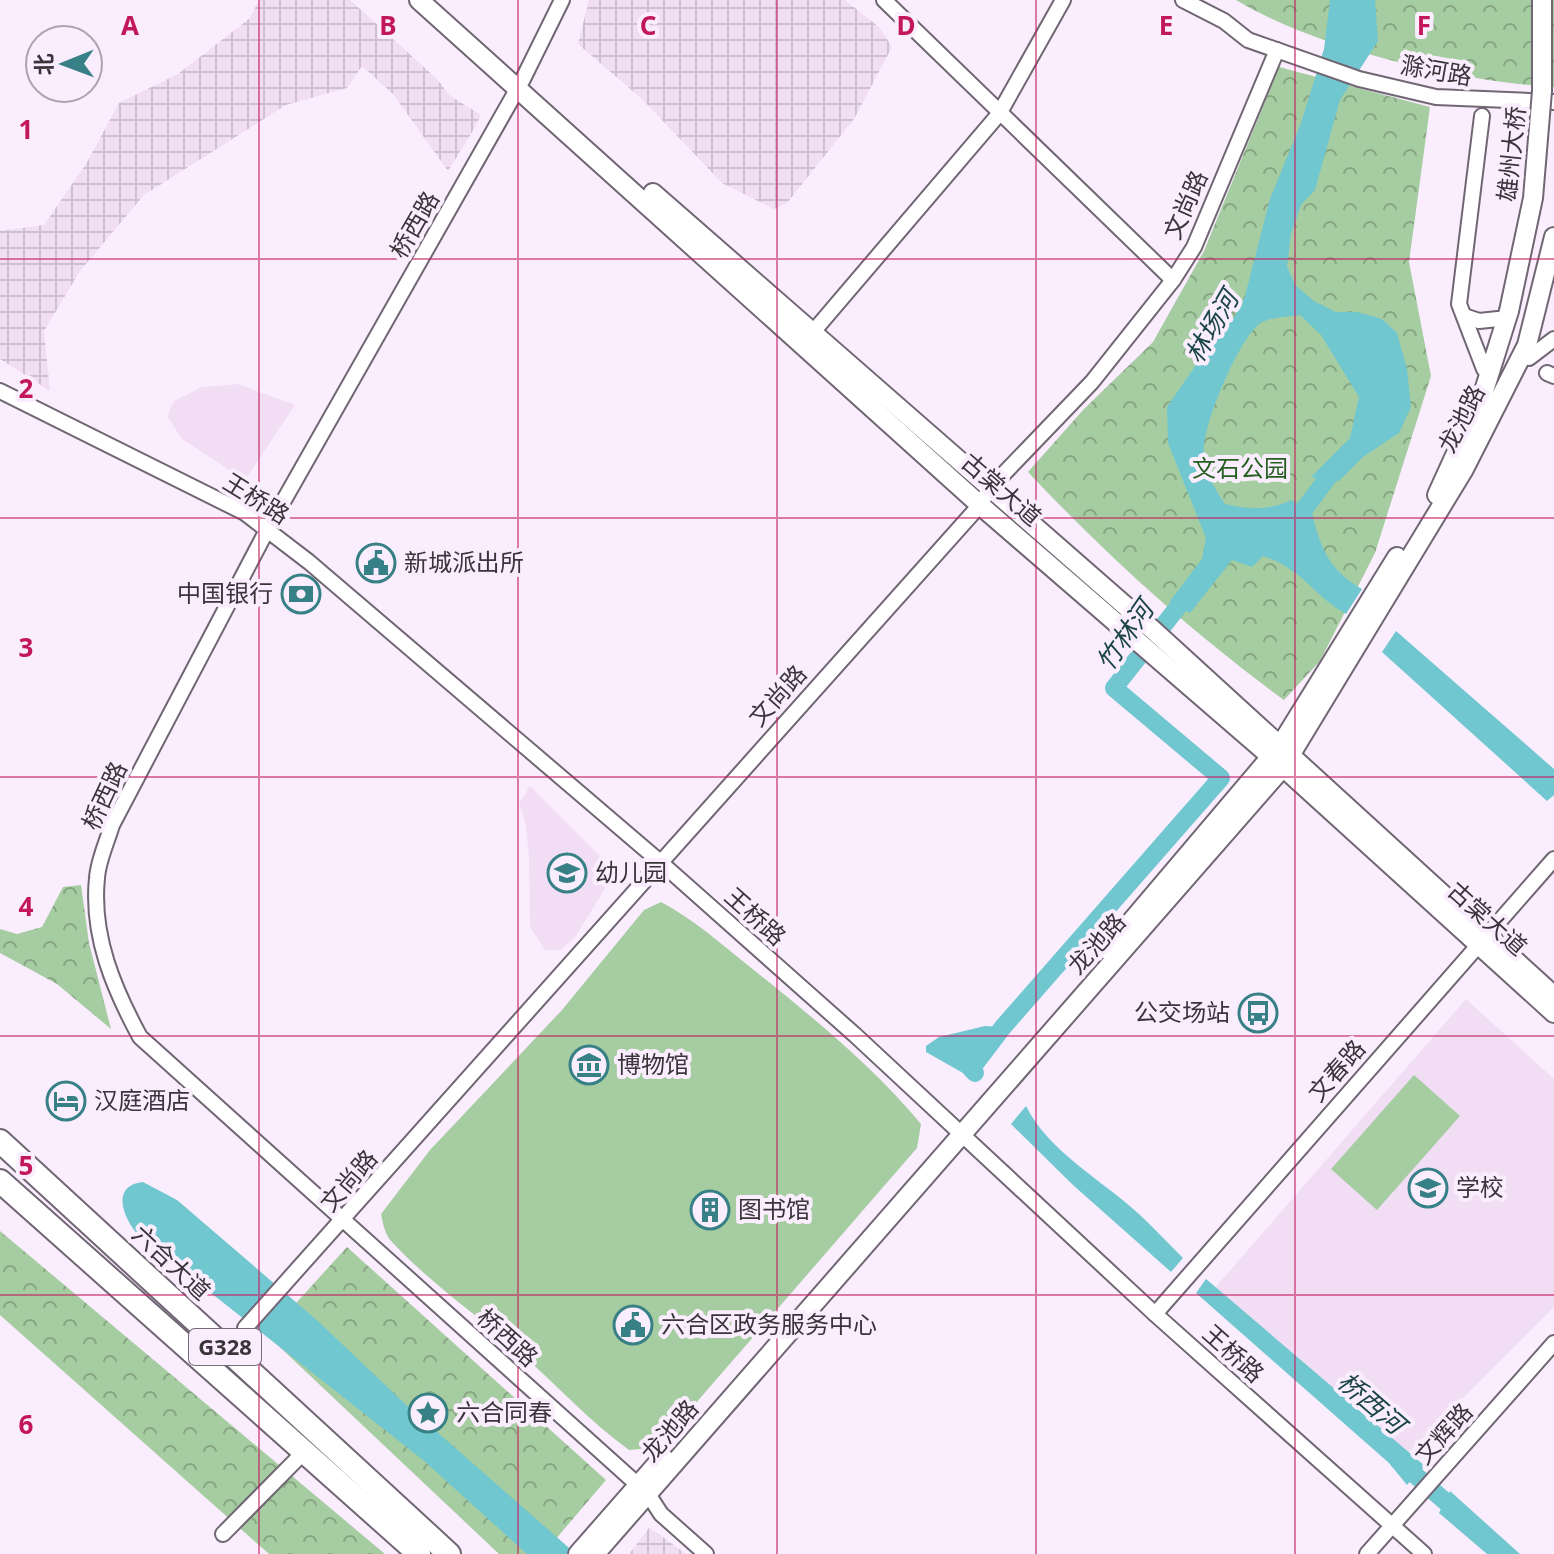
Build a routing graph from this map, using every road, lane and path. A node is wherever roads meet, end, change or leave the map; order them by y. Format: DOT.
graph roads {
  1 [pos="419,0"];
  2 [pos="436,0"];
  3 [pos="562,0"];
  4 [pos="884,0"];
  5 [pos="1063,0"];
  6 [pos="1183,0"];
  7 [pos="1542,0"];
  8 [pos="1277,50"];
  9 [pos="521,83"];
  10 [pos="1554,102"];
  11 [pos="999,114"];
  12 [pos="1482,116"];
  13 [pos="1554,237"];
  14 [pos="1173,280"];
  15 [pos="1503,315"];
  16 [pos="1464,316"];
  17 [pos="1534,328"];
  18 [pos="813,332"];
  19 [pos="1554,338"];
  20 [pos="1529,358"];
  21 [pos="1484,369"];
  22 [pos="0,391"];
  23 [pos="990,488"];
  24 [pos="980,505"];
  25 [pos="267,530"];
  26 [pos="1281,757"];
  27 [pos="1554,859"];
  28 [pos="659,861"];
  29 [pos="1482,937"];
  30 [pos="1554,996"];
  31 [pos="1554,1013"];
  32 [pos="955,1130"];
  33 [pos="0,1141"];
  34 [pos="0,1181"];
  35 [pos="344,1220"];
  36 [pos="1155,1314"];
  37 [pos="245,1328"];
  38 [pos="1554,1343"];
  39 [pos="304,1452"];
  40 [pos="643,1490"];
  41 [pos="1392,1525"];
  42 [pos="223,1534"];
  43 [pos="419,1554"];
  44 [pos="449,1554"];
  45 [pos="578,1554"];
  46 [pos="595,1554"];
  47 [pos="706,1554"];
  48 [pos="1367,1554"];
  49 [pos="1424,1554"];
  1 -- 9 [label="main road, 古棠大道"];
  2 -- 9 [label="main road, 古棠大道"];
  3 -- 9 [label="street, 桥西路"];
  4 -- 11 [label="street"];
  5 -- 11 [label="street"];
  6 -- 8 [label="street"];
  7 -- 15 [label="main road, 雄州大桥, bridge"];
  8 -- 10 [label="street, 滁河路"];
  8 -- 14 [label="street, 文尚路"];
  9 -- 18 [label="main road, 古棠大道"];
  9 -- 24 [label="main road, 古棠大道"];
  9 -- 25 [label="street, 桥西路"];
  11 -- 14 [label="street"];
  11 -- 18 [label="street"];
  12 -- 16 [label="street"];
  13 -- 26 [label="main road, 龙池路"];
  14 -- 23 [label="street, 文尚路"];
  15 -- 16 [label="street"];
  15 -- 26 [label="main road, 龙池路"];
  16 -- 21 [label="street"];
  17 -- 19 [label="street"];
  18 -- 23 [label="main road, 古棠大道"];
  19 -- 20 [label="street"];
  22 -- 25 [label="street, 王桥路"];
  23 -- 24 [label="street, 文尚路"];
  23 -- 26 [label="main road, 古棠大道"];
  24 -- 26 [label="main road, 古棠大道"];
  24 -- 28 [label="street, 文尚路"];
  25 -- 28 [label="street, 王桥路"];
  25 -- 35 [label="street, 桥西路"];
  26 -- 29 [label="main road, 古棠大道"];
  26 -- 32 [label="main road, 龙池路"];
  27 -- 29 [label="street, 文春路"];
  28 -- 32 [label="street, 王桥路"];
  28 -- 35 [label="street, 文尚路"];
  29 -- 30 [label="main road, 古棠大道"];
  29 -- 31 [label="main road, 古棠大道"];
  29 -- 36 [label="street, 文春路"];
  32 -- 36 [label="street, 王桥路"];
  32 -- 40 [label="main road, 龙池路"];
  33 -- 44 [label="highway, 六合大道 / G328"];
  34 -- 39 [label="highway, G328"];
  35 -- 37 [label="street, 文尚路"];
  35 -- 40 [label="street, 桥西路"];
  36 -- 41 [label="street, 王桥路"];
  38 -- 41 [label="street, 文辉路"];
  39 -- 42 [label="street"];
  39 -- 43 [label="highway, G328"];
  40 -- 45 [label="main road, 龙池路"];
  40 -- 46 [label="main road, 龙池路"];
  40 -- 47 [label="street, 桥西路"];
  41 -- 48 [label="street, 文辉路"];
  41 -- 49 [label="street, 王桥路"];
}
